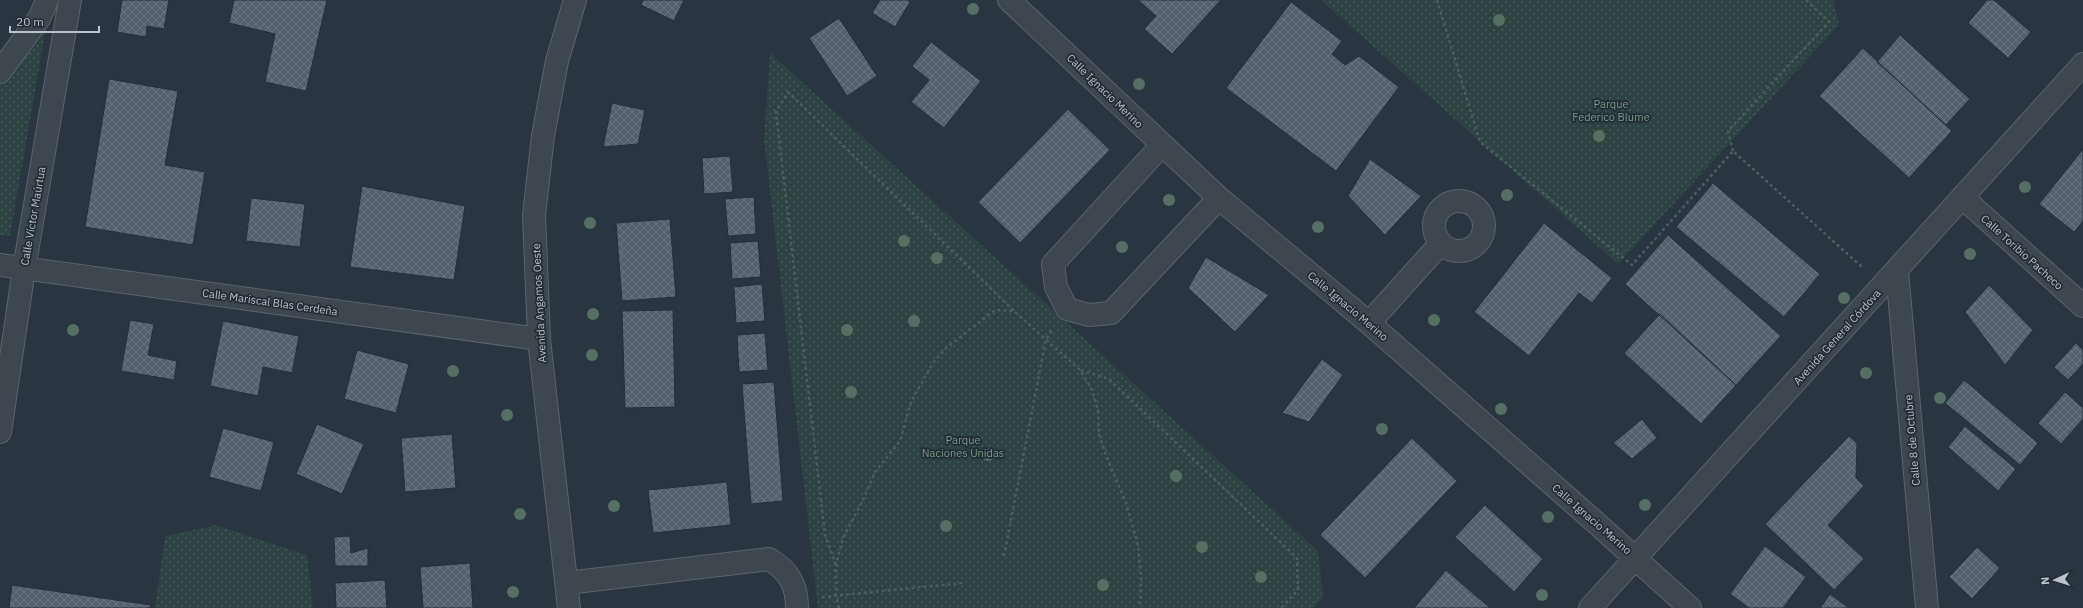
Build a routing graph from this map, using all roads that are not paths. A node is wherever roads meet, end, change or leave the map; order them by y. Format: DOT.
graph roads {
  1 [pos="47,0"];
  2 [pos="70,0"];
  3 [pos="575,0"];
  4 [pos="1009,0"];
  5 [pos="2083,64"];
  6 [pos="0,72"];
  7 [pos="1162,145"];
  8 [pos="1962,197"];
  9 [pos="1219,198"];
  10 [pos="1441,243"];
  11 [pos="0,265"];
  12 [pos="24,269"];
  13 [pos="1890,279"];
  14 [pos="2083,306"];
  15 [pos="1369,323"];
  16 [pos="539,339"];
  17 [pos="0,432"];
  18 [pos="1636,557"];
  19 [pos="567,583"];
  20 [pos="797,601"];
  21 [pos="569,608"];
  22 [pos="1590,608"];
  23 [pos="1690,608"];
  24 [pos="1927,608"];
  1 -- 6 [label="street"];
  2 -- 12 [label="street, Calle Víctor Maúrtua"];
  3 -- 16 [label="street, Avenida Angamos Oeste"];
  4 -- 7 [label="street, Calle Ignacio Merino"];
  5 -- 8 [label="street, Avenida General Córdova"];
  7 -- 9 [label="street, Calle Ignacio Merino"];
  7 -- 9 [label="street"];
  8 -- 13 [label="street, Avenida General Córdova"];
  8 -- 14 [label="street, Calle Toribio Pacheco"];
  9 -- 15 [label="street, Calle Ignacio Merino"];
  10 -- 15 [label="street"];
  11 -- 12 [label="street, Calle Mariscal Blas Cerdeña"];
  12 -- 16 [label="street, Calle Mariscal Blas Cerdeña"];
  12 -- 17 [label="street, Calle Víctor Maúrtua"];
  13 -- 18 [label="street, Avenida General Córdova"];
  13 -- 24 [label="street, Calle 8 de Octubre"];
  15 -- 18 [label="street, Calle Ignacio Merino"];
  16 -- 19 [label="street, Avenida Angamos Oeste"];
  18 -- 22 [label="street, Avenida General Córdova"];
  18 -- 23 [label="street, Calle Ignacio Merino"];
  19 -- 20 [label="street"];
  19 -- 21 [label="street, Avenida Angamos Oeste"];
}
